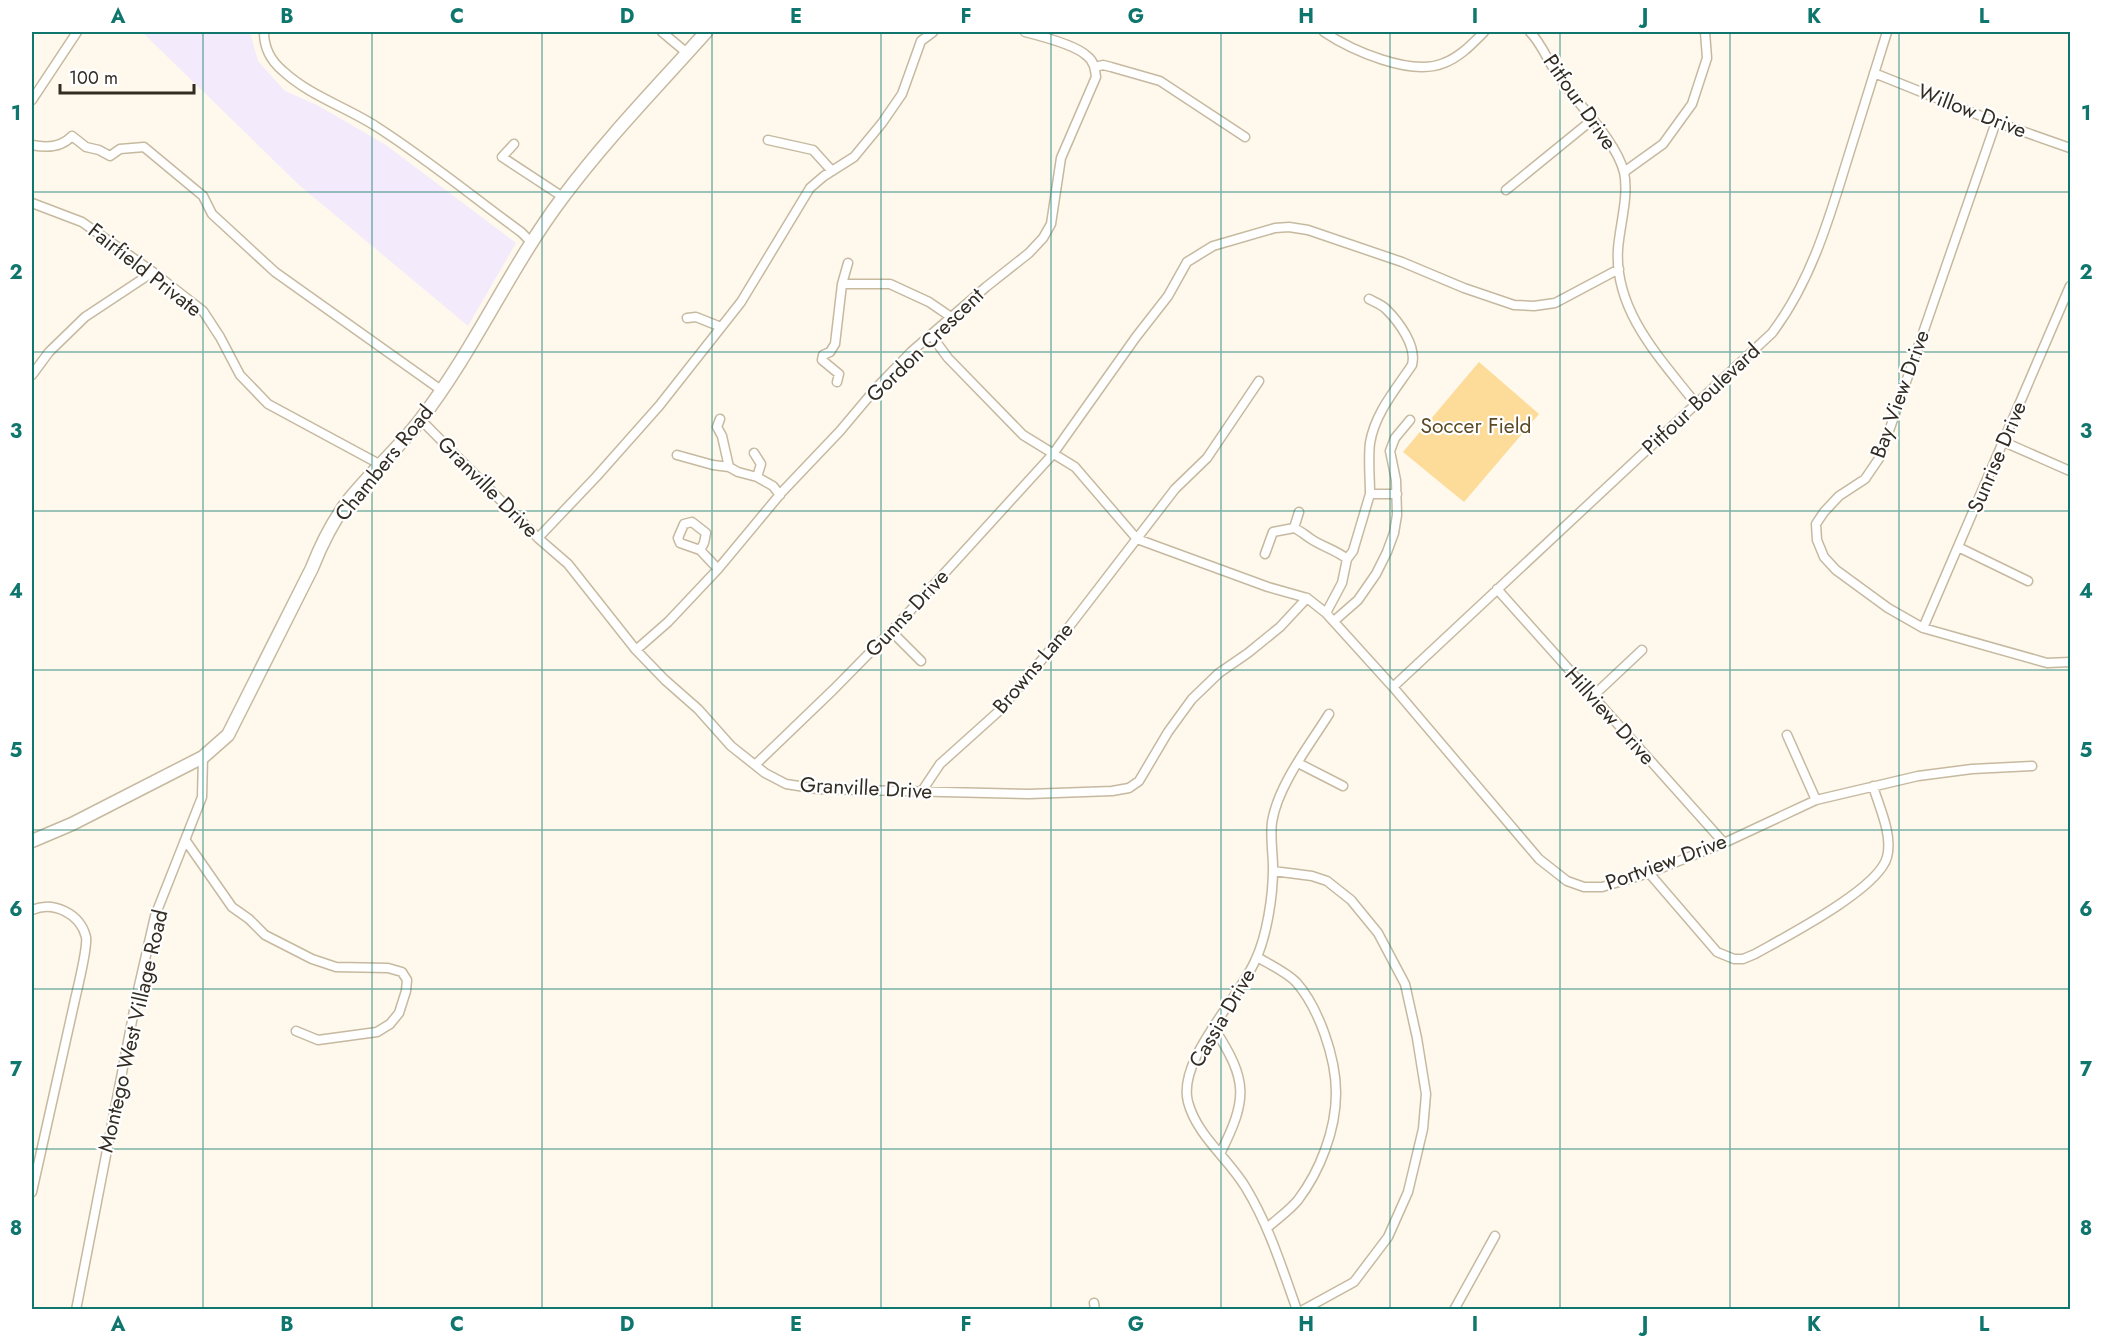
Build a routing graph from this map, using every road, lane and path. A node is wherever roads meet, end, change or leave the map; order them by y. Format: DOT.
graph roads {
  1 [pos="77,32"];
  2 [pos="264,32"];
  3 [pos="662,32"];
  4 [pos="706,32"];
  5 [pos="933,32"];
  6 [pos="1025,32"];
  7 [pos="1324,32"];
  8 [pos="1484,32"];
  9 [pos="1530,32"];
  10 [pos="1705,32"];
  11 [pos="1887,32"];
  12 [pos="687,53"];
  13 [pos="1095,67"];
  14 [pos="1874,73"];
  15 [pos="32,100"];
  16 [pos="1592,120"];
  17 [pos="1996,122"];
  18 [pos="1245,137"];
  19 [pos="768,140"];
  20 [pos="514,144"];
  21 [pos="32,145"];
  22 [pos="2070,148"];
  23 [pos="832,171"];
  24 [pos="1624,172"];
  25 [pos="1506,190"];
  26 [pos="562,197"];
  27 [pos="32,203"];
  28 [pos="532,243"];
  29 [pos="848,263"];
  30 [pos="1618,269"];
  31 [pos="153,272"];
  32 [pos="842,284"];
  33 [pos="2070,286"];
  34 [pos="1369,299"];
  35 [pos="951,317"];
  36 [pos="687,318"];
  37 [pos="721,327"];
  38 [pos="931,335"];
  39 [pos="32,375"];
  40 [pos="1259,381"];
  41 [pos="837,382"];
  42 [pos="441,390"];
  43 [pos="1696,404"];
  44 [pos="720,418"];
  45 [pos="421,420"];
  46 [pos="1410,420"];
  47 [pos="2004,442"];
  48 [pos="754,453"];
  49 [pos="677,454"];
  50 [pos="1053,454"];
  51 [pos="381,465"];
  52 [pos="729,467"];
  53 [pos="2070,471"];
  54 [pos="757,477"];
  55 [pos="1370,494"];
  56 [pos="1397,494"];
  57 [pos="780,495"];
  58 [pos="1299,512"];
  59 [pos="1294,528"];
  60 [pos="538,538"];
  61 [pos="1137,539"];
  62 [pos="1958,547"];
  63 [pos="700,550"];
  64 [pos="1265,554"];
  65 [pos="1347,559"];
  66 [pos="718,569"];
  67 [pos="2028,581"];
  68 [pos="1497,589"];
  69 [pos="1307,598"];
  70 [pos="1326,613"];
  71 [pos="1334,621"];
  72 [pos="1923,628"];
  73 [pos="891,631"];
  74 [pos="636,650"];
  75 [pos="1642,650"];
  76 [pos="921,661"];
  77 [pos="2070,662"];
  78 [pos="1394,687"];
  79 [pos="1592,697"];
  80 [pos="1329,714"];
  81 [pos="1787,735"];
  82 [pos="203,757"];
  83 [pos="1298,763"];
  84 [pos="755,765"];
  85 [pos="2032,766"];
  86 [pos="1342,786"];
  87 [pos="1873,786"];
  88 [pos="922,791"];
  89 [pos="1816,800"];
  90 [pos="32,841"];
  91 [pos="186,841"];
  92 [pos="1724,843"];
  93 [pos="1273,871"];
  94 [pos="1649,873"];
  95 [pos="32,910"];
  96 [pos="1257,957"];
  97 [pos="1214,1028"];
  98 [pos="296,1030"];
  99 [pos="1220,1154"];
  100 [pos="32,1192"];
  101 [pos="1268,1228"];
  102 [pos="1495,1236"];
  103 [pos="76,1310"];
  104 [pos="1298,1310"];
  105 [pos="1303,1310"];
  106 [pos="1454,1310"];
  1 -- 15 [label="street"];
  2 -- 28 [label="street"];
  3 -- 12 [label="street"];
  4 -- 12 [label="street, Chambers Road"];
  5 -- 23 [label="street"];
  6 -- 13 [label="street"];
  7 -- 8 [label="street"];
  9 -- 16 [label="street, Pitfour Drive"];
  10 -- 24 [label="street"];
  11 -- 14 [label="street, Pitfour Boulevard"];
  12 -- 26 [label="street, Chambers Road"];
  13 -- 18 [label="street"];
  13 -- 35 [label="street, Gordon Crescent"];
  14 -- 17 [label="street, Willow Drive"];
  14 -- 43 [label="street, Pitfour Boulevard"];
  16 -- 24 [label="street, Pitfour Drive"];
  16 -- 25 [label="street"];
  17 -- 22 [label="street, Willow Drive"];
  17 -- 72 [label="street, Bay View Drive"];
  19 -- 23 [label="street"];
  20 -- 26 [label="street"];
  21 -- 42 [label="street"];
  23 -- 37 [label="street"];
  24 -- 30 [label="street, Pitfour Drive"];
  26 -- 28 [label="street, Chambers Road"];
  27 -- 31 [label="street, Fairfield Private"];
  28 -- 42 [label="street, Chambers Road"];
  29 -- 32 [label="street"];
  30 -- 43 [label="street, Pitfour Drive"];
  30 -- 50 [label="street, Gunns Drive"];
  31 -- 39 [label="street"];
  31 -- 51 [label="street, Fairfield Private"];
  32 -- 35 [label="street"];
  32 -- 41 [label="street"];
  33 -- 47 [label="street, Sunrise Drive"];
  34 -- 55 [label="street"];
  35 -- 38 [label="street, Gordon Crescent"];
  36 -- 37 [label="street"];
  37 -- 60 [label="street"];
  38 -- 50 [label="street"];
  38 -- 57 [label="street, Gordon Crescent"];
  40 -- 61 [label="street, Browns Lane"];
  42 -- 45 [label="street, Chambers Road"];
  43 -- 68 [label="street, Pitfour Boulevard"];
  44 -- 52 [label="street"];
  45 -- 51 [label="street, Chambers Road"];
  45 -- 60 [label="street, Granville Drive"];
  46 -- 56 [label="street"];
  47 -- 53 [label="street"];
  47 -- 62 [label="street, Sunrise Drive"];
  48 -- 54 [label="street"];
  49 -- 52 [label="street"];
  50 -- 61 [label="street"];
  50 -- 73 [label="street, Gunns Drive"];
  51 -- 82 [label="street, Chambers Road"];
  52 -- 54 [label="street"];
  54 -- 57 [label="street"];
  55 -- 56 [label="street"];
  55 -- 65 [label="street"];
  56 -- 71 [label="street"];
  57 -- 66 [label="street, Gordon Crescent"];
  58 -- 59 [label="street"];
  59 -- 64 [label="street"];
  59 -- 65 [label="street"];
  60 -- 74 [label="street, Granville Drive"];
  61 -- 69 [label="street"];
  61 -- 88 [label="street, Browns Lane"];
  62 -- 67 [label="street"];
  62 -- 72 [label="street, Sunrise Drive"];
  63 -- 66 [label="street"];
  65 -- 70 [label="street"];
  66 -- 74 [label="street, Gordon Crescent"];
  68 -- 78 [label="street, Pitfour Boulevard"];
  68 -- 79 [label="street, Hillview Drive"];
  69 -- 70 [label="street, Portview Drive"];
  69 -- 88 [label="street, Granville Drive"];
  70 -- 71 [label="street, Portview Drive"];
  71 -- 78 [label="street, Portview Drive"];
  72 -- 77 [label="street, Bay View Drive"];
  73 -- 76 [label="street"];
  73 -- 84 [label="street, Gunns Drive"];
  74 -- 84 [label="street, Granville Drive"];
  75 -- 79 [label="street"];
  78 -- 94 [label="street, Portview Drive"];
  79 -- 92 [label="street, Hillview Drive"];
  80 -- 83 [label="street, Cassia Drive"];
  81 -- 89 [label="street"];
  82 -- 90 [label="street, Chambers Road"];
  82 -- 91 [label="street, Montego West Village Road"];
  83 -- 86 [label="street"];
  83 -- 93 [label="street, Cassia Drive"];
  84 -- 88 [label="street, Granville Drive"];
  85 -- 87 [label="street, Portview Drive"];
  87 -- 89 [label="street, Portview Drive"];
  87 -- 94 [label="street"];
  89 -- 92 [label="street, Portview Drive"];
  91 -- 98 [label="street"];
  91 -- 103 [label="street, Montego West Village Road"];
  92 -- 94 [label="street, Portview Drive"];
  93 -- 96 [label="street, Cassia Drive"];
  93 -- 105 [label="street"];
  95 -- 100 [label="street"];
  96 -- 97 [label="street, Cassia Drive"];
  96 -- 101 [label="street"];
  97 -- 99 [label="street"];
  97 -- 99 [label="street, Cassia Drive"];
  99 -- 101 [label="street, Cassia Drive"];
  101 -- 104 [label="street, Cassia Drive"];
  102 -- 106 [label="street"];
}
